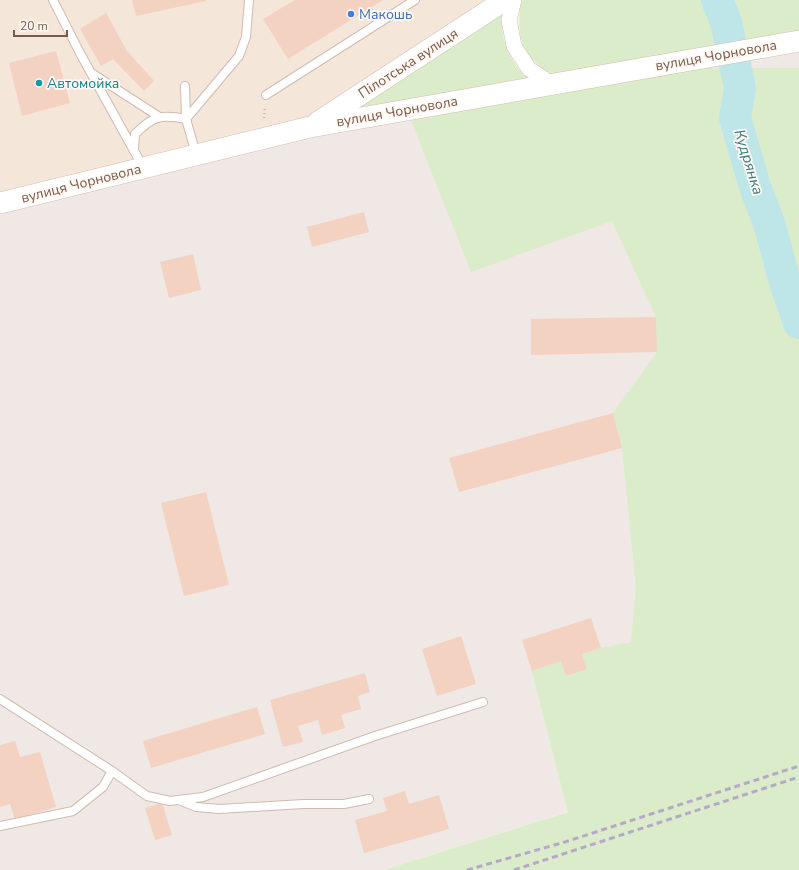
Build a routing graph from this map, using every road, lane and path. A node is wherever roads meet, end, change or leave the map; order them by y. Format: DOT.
graph roads {
  1 [pos="53,0"];
  2 [pos="250,0"];
  3 [pos="415,0"];
  4 [pos="505,0"];
  5 [pos="514,0"];
  6 [pos="799,41"];
  7 [pos="91,73"];
  8 [pos="552,84"];
  9 [pos="185,86"];
  10 [pos="266,95"];
  11 [pos="158,116"];
  12 [pos="186,119"];
  13 [pos="310,127"];
  14 [pos="134,150"];
  15 [pos="196,155"];
  16 [pos="143,168"];
  17 [pos="0,203"];
  18 [pos="0,699"];
  19 [pos="483,702"];
  20 [pos="112,771"];
  21 [pos="369,799"];
  22 [pos="179,800"];
  23 [pos="0,826"];
  1 -- 7 [label="lane"];
  2 -- 12 [label="lane"];
  3 -- 10 [label="lane"];
  4 -- 13 [label="street, Пілотська вулиця"];
  5 -- 8 [label="street"];
  6 -- 8 [label="street, вулиця Чорновола"];
  7 -- 11 [label="lane"];
  7 -- 14 [label="lane"];
  8 -- 13 [label="street, вулиця Чорновола"];
  9 -- 12 [label="lane"];
  11 -- 12 [label="lane"];
  11 -- 14 [label="lane"];
  12 -- 15 [label="lane"];
  13 -- 15 [label="street, вулиця Чорновола"];
  14 -- 16 [label="lane"];
  15 -- 16 [label="street, вулиця Чорновола"];
  16 -- 17 [label="street, вулиця Чорновола"];
  18 -- 20 [label="lane"];
  19 -- 22 [label="lane"];
  20 -- 22 [label="lane"];
  20 -- 23 [label="lane"];
  21 -- 22 [label="lane"];
}
